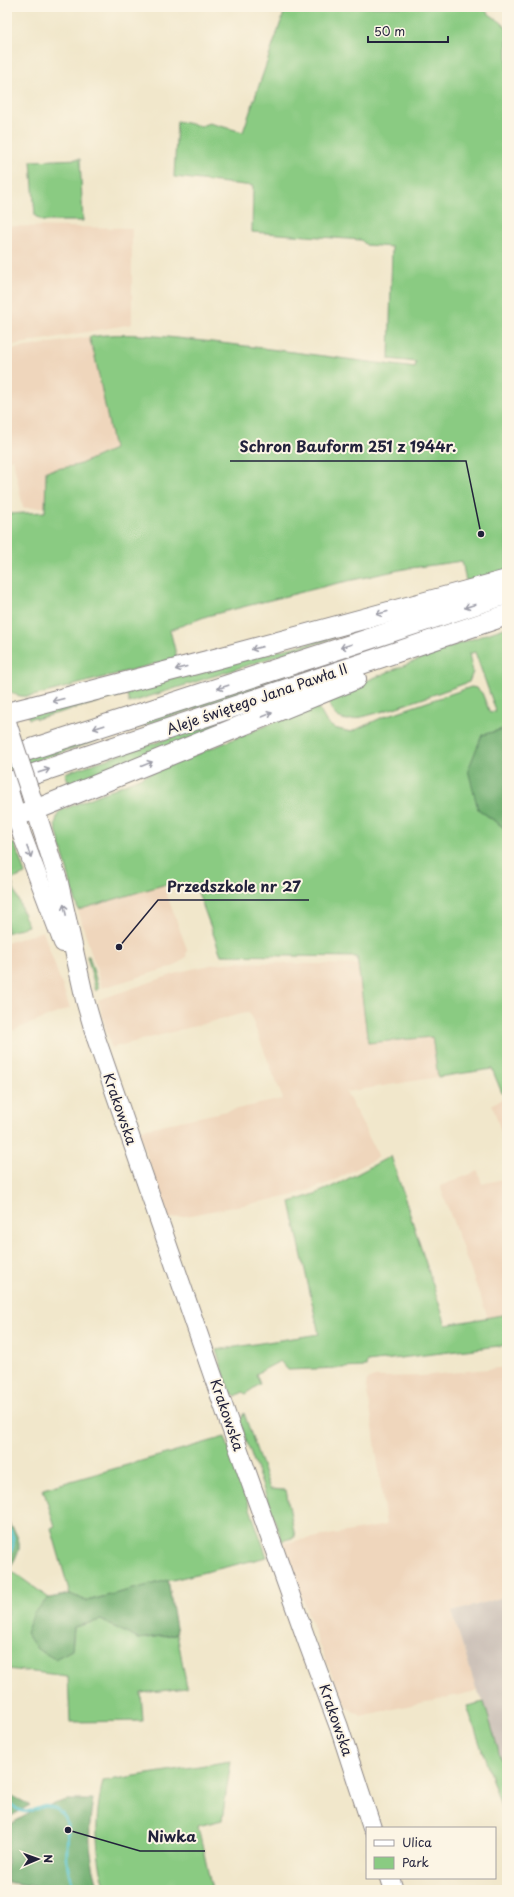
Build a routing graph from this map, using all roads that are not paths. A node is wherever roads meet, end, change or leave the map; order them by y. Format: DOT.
graph roads {
  1 [pos="507,580"];
  2 [pos="507,594"];
  3 [pos="507,615"];
  4 [pos="456,631"];
  5 [pos="7,713"];
  6 [pos="10,730"];
  7 [pos="7,757"];
  8 [pos="8,787"];
  9 [pos="35,810"];
  10 [pos="12,816"];
  11 [pos="85,1000"];
  12 [pos="372,1827"];
  13 [pos="390,1879"];
  14 [pos="394,1890"];
  1 -- 5 [label="highway, one-way"];
  2 -- 7 [label="highway, Aleje świętego Jana Pawła II, one-way"];
  3 -- 4 [label="highway, Aleje świętego Jana Pawła II"];
  8 -- 4 [label="highway, Aleje świętego Jana Pawła II, one-way"];
  9 -- 4 [label="highway, one-way"];
  6 -- 9 [label="main road, Krakowska, bridge"];
  8 -- 10 [label="main road, Krakowska"];
  9 -- 10 [label="highway"];
  11 -- 9 [label="main road, Krakowska, one-way"];
  10 -- 11 [label="main road, Krakowska, one-way"];
  11 -- 12 [label="main road, Krakowska"];
  13 -- 14 [label="main road"];
}
